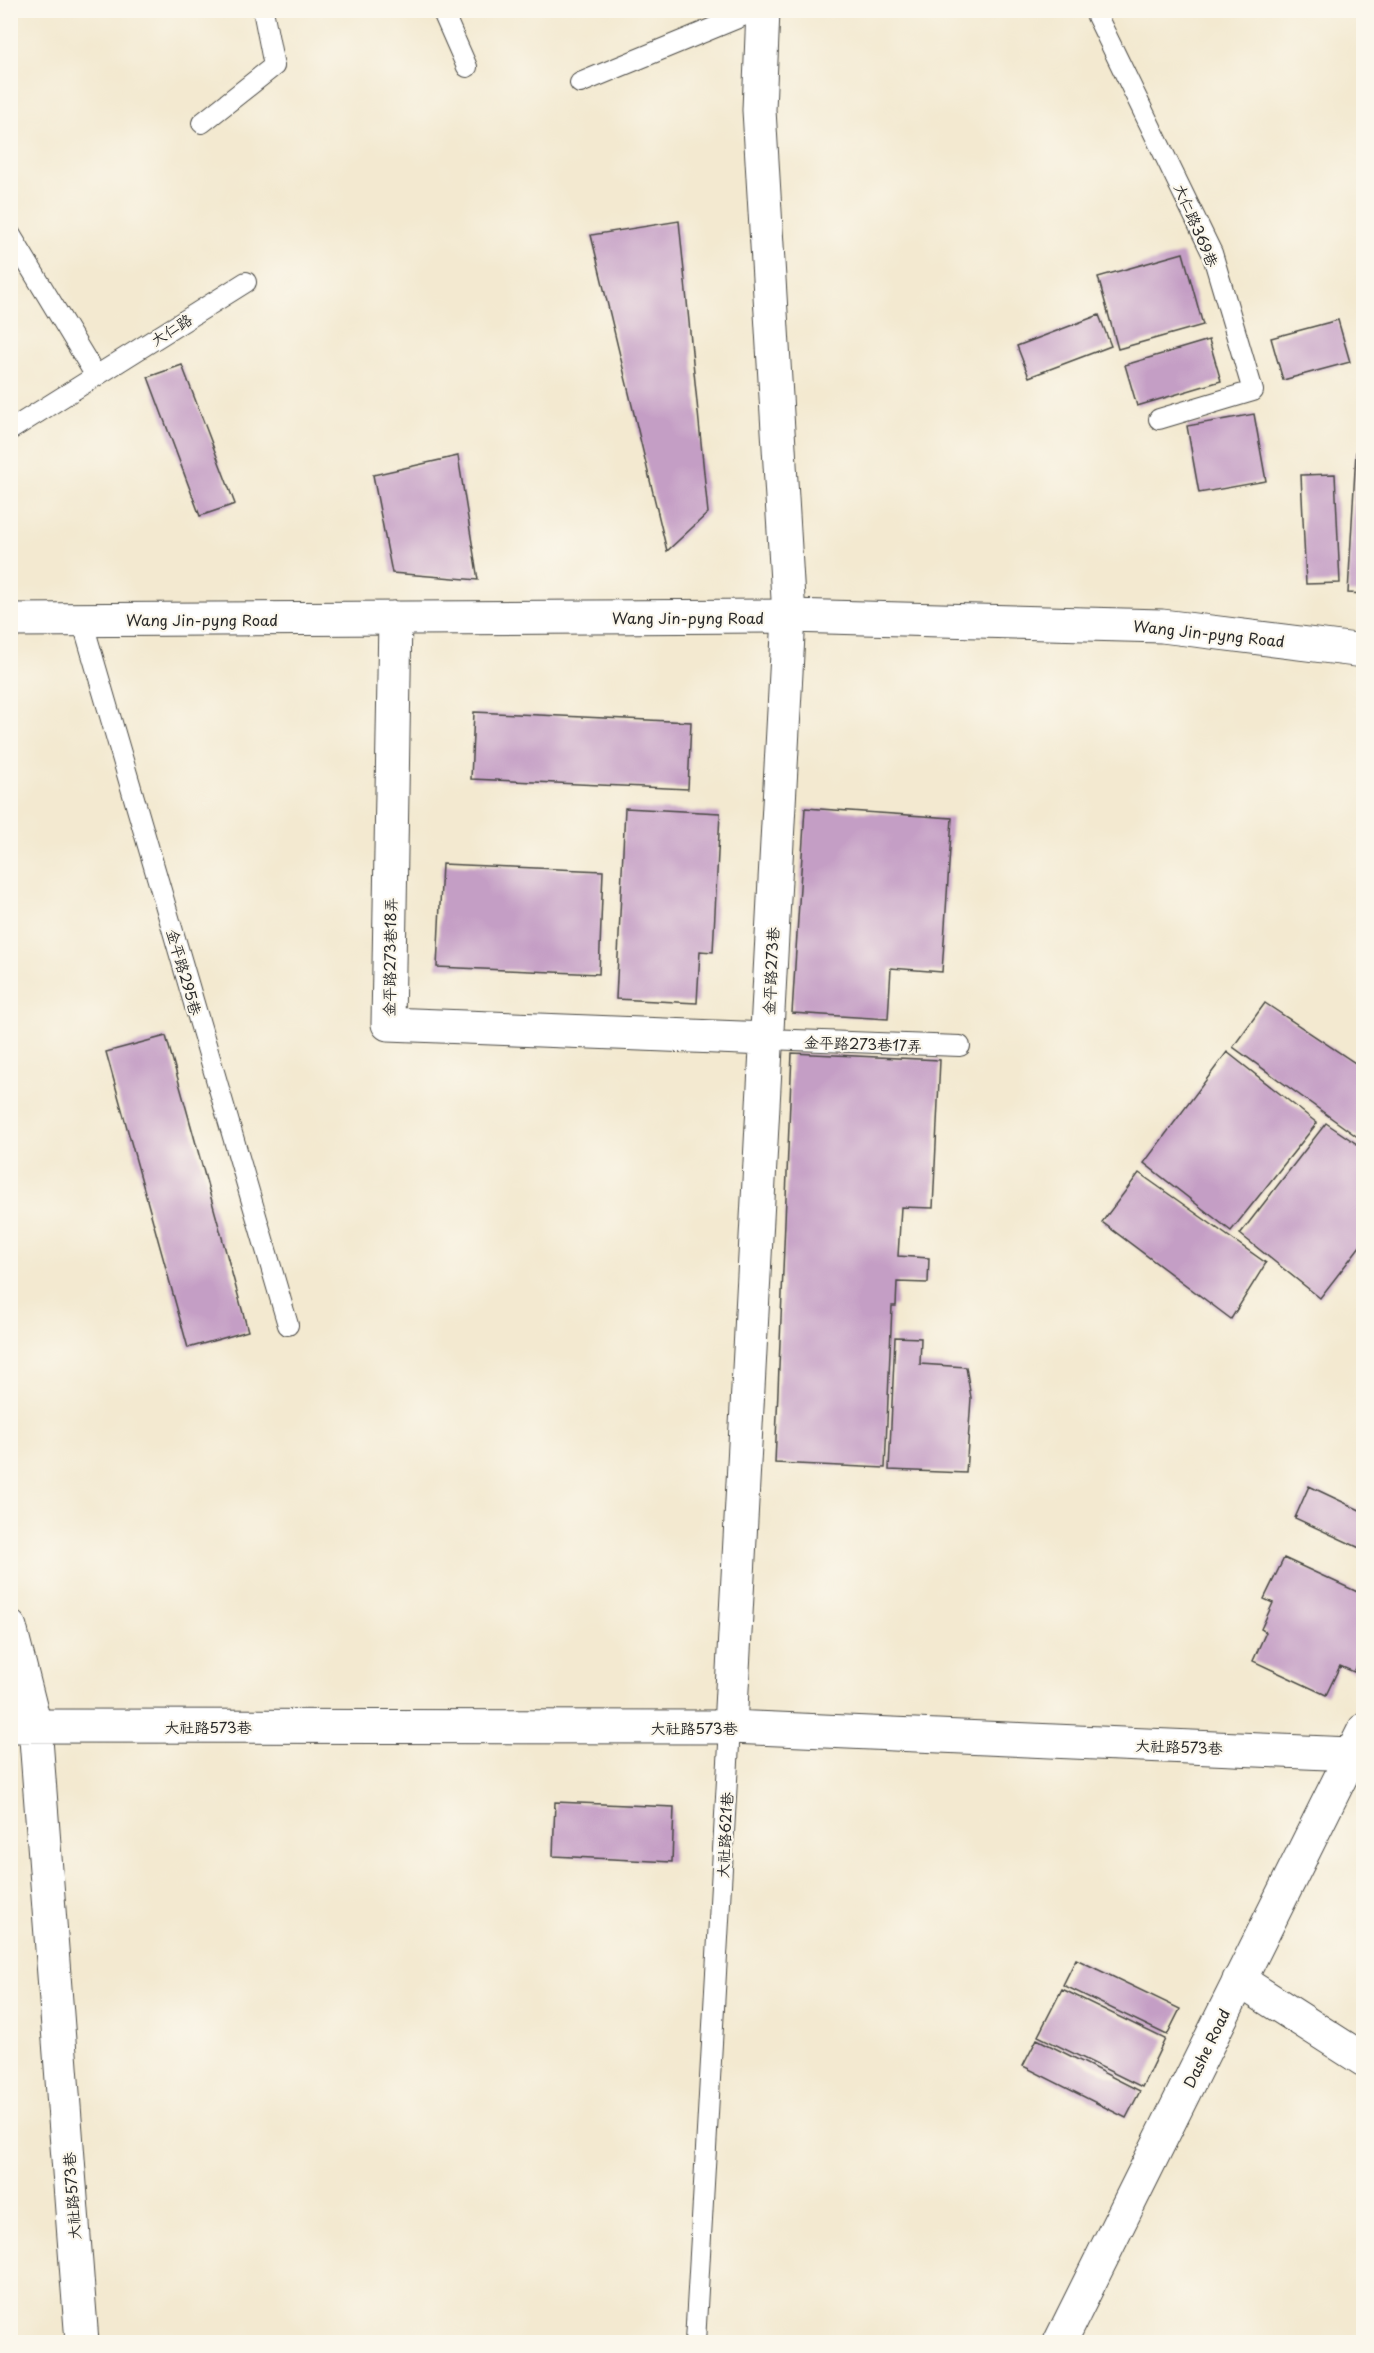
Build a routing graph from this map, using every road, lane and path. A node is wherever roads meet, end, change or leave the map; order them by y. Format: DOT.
graph roads {
  1 [pos="263,10"];
  2 [pos="441,10"];
  3 [pos="757,10"];
  4 [pos="763,10"];
  5 [pos="1094,10"];
  6 [pos="467,67"];
  7 [pos="580,83"];
  8 [pos="202,123"];
  9 [pos="10,234"];
  10 [pos="246,282"];
  11 [pos="96,376"];
  12 [pos="1159,419"];
  13 [pos="10,430"];
  14 [pos="789,616"];
  15 [pos="395,618"];
  16 [pos="10,620"];
  17 [pos="82,620"];
  18 [pos="1364,651"];
  19 [pos="767,1039"];
  20 [pos="960,1046"];
  21 [pos="288,1325"];
  22 [pos="751,1327"];
  23 [pos="10,1627"];
  24 [pos="23,1726"];
  25 [pos="730,1727"];
  26 [pos="1358,1742"];
  27 [pos="1239,1980"];
  28 [pos="1364,2060"];
  29 [pos="82,2343"];
  30 [pos="695,2343"];
  31 [pos="1060,2343"];
  1 -- 8 [label="lane"];
  2 -- 6 [label="lane"];
  3 -- 7 [label="lane"];
  4 -- 14 [label="street, 金平路273巷"];
  5 -- 12 [label="lane, 大仁路369巷"];
  9 -- 11 [label="lane"];
  10 -- 11 [label="lane, 大仁路"];
  11 -- 13 [label="lane, 大仁路"];
  14 -- 15 [label="street, Wang Jin-pyng Road"];
  14 -- 18 [label="street, Wang Jin-pyng Road"];
  14 -- 19 [label="street, 金平路273巷"];
  15 -- 17 [label="street, Wang Jin-pyng Road"];
  15 -- 19 [label="street, 金平路273巷18弄"];
  16 -- 17 [label="street, Wang Jin-pyng Road"];
  17 -- 21 [label="lane, 金平路295巷"];
  19 -- 20 [label="lane, 金平路273巷17弄"];
  19 -- 22 [label="street, 金平路273巷"];
  22 -- 25 [label="street, 大社路621巷"];
  23 -- 24 [label="street, 大社路573巷"];
  24 -- 25 [label="street, 大社路573巷"];
  24 -- 29 [label="street, 大社路573巷"];
  25 -- 26 [label="street, 大社路573巷"];
  25 -- 30 [label="lane, 大社路621巷"];
  26 -- 27 [label="street, Dashe Road"];
  27 -- 28 [label="street"];
  27 -- 31 [label="street, Dashe Road"];
}
